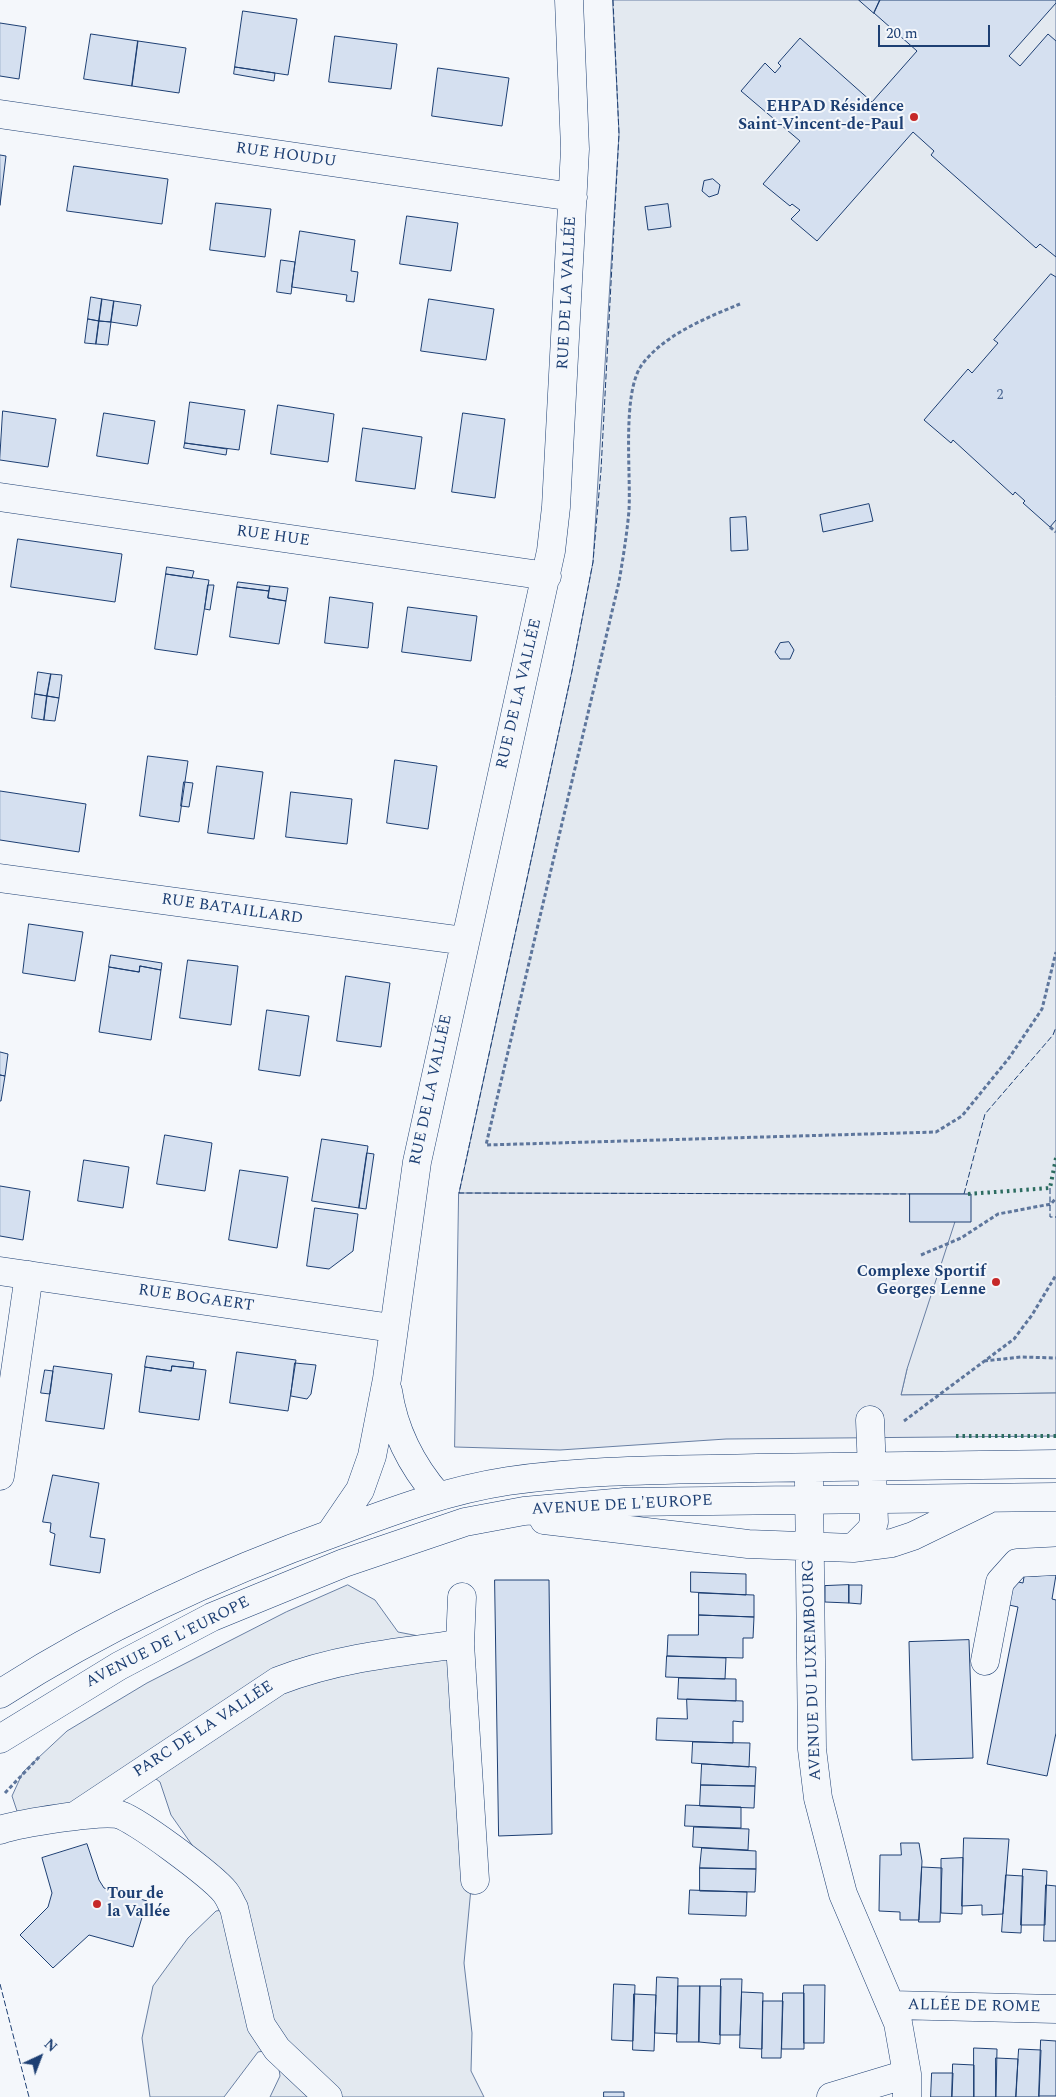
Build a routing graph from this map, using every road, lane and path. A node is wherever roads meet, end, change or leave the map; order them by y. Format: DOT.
graph roads {
  1 [pos="569,0"];
  2 [pos="0,114"];
  3 [pos="573,197"];
  4 [pos="740,304"];
  5 [pos="0,497"];
  6 [pos="1050,527"];
  7 [pos="1056,532"];
  8 [pos="547,576"];
  9 [pos="0,878"];
  10 [pos="465,941"];
  11 [pos="1056,952"];
  12 [pos="1056,1198"];
  13 [pos="921,1255"];
  14 [pos="0,1271"];
  15 [pos="1056,1274"];
  16 [pos="29,1275"];
  17 [pos="392,1328"];
  18 [pos="1056,1358"];
  19 [pos="984,1361"];
  20 [pos="387,1379"];
  21 [pos="870,1420"];
  22 [pos="898,1426"];
  23 [pos="1056,1464"];
  24 [pos="873,1466"];
  25 [pos="809,1467"];
  26 [pos="0,1476"];
  27 [pos="438,1496"];
  28 [pos="993,1497"];
  29 [pos="1056,1497"];
  30 [pos="809,1499"];
  31 [pos="874,1499"];
  32 [pos="500,1515"];
  33 [pos="330,1534"];
  34 [pos="810,1548"];
  35 [pos="853,1548"];
  36 [pos="1056,1561"];
  37 [pos="462,1597"];
  38 [pos="460,1644"];
  39 [pos="985,1661"];
  40 [pos="0,1694"];
  41 [pos="0,1739"];
  42 [pos="45,1751"];
  43 [pos="0,1800"];
  44 [pos="75,1816"];
  45 [pos="0,1830"];
  46 [pos="475,1880"];
  47 [pos="892,2005"];
  48 [pos="1056,2009"];
  49 [pos="907,2086"];
  50 [pos="328,2097"];
  51 [pos="831,2097"];
  1 -- 3 [label="street, RUE DE LA VALLÉE"];
  2 -- 3 [label="street, RUE HOUDU"];
  3 -- 8 [label="street, RUE DE LA VALLÉE"];
  4 -- 11 [label="path"];
  5 -- 8 [label="street, RUE HUE"];
  6 -- 7 [label="path"];
  8 -- 10 [label="street, RUE DE LA VALLÉE"];
  9 -- 10 [label="street, RUE BATAILLARD"];
  10 -- 17 [label="street, RUE DE LA VALLÉE"];
  12 -- 13 [label="path"];
  14 -- 16 [label="street, RUE BOGAERT"];
  15 -- 19 [label="path"];
  16 -- 17 [label="street, RUE BOGAERT"];
  16 -- 26 [label="street"];
  17 -- 20 [label="street, RUE DE LA VALLÉE"];
  18 -- 19 [label="path"];
  19 -- 22 [label="path"];
  20 -- 27 [label="street, RUE DE LA VALLÉE"];
  20 -- 33 [label="street, RUE DE LA VALLÉE"];
  21 -- 24 [label="street"];
  23 -- 24 [label="street, AVENUE DE L'EUROPE"];
  24 -- 25 [label="street, AVENUE DE L'EUROPE"];
  24 -- 31 [label="street"];
  25 -- 27 [label="street, AVENUE DE L'EUROPE"];
  25 -- 30 [label="street, AVENUE DU LUXEMBOURG"];
  27 -- 33 [label="street, AVENUE DE L'EUROPE"];
  28 -- 29 [label="street, AVENUE DE L'EUROPE"];
  28 -- 31 [label="street, AVENUE DE L'EUROPE"];
  28 -- 35 [label="street"];
  30 -- 31 [label="street, AVENUE DE L'EUROPE"];
  30 -- 32 [label="street, AVENUE DE L'EUROPE"];
  30 -- 34 [label="street, AVENUE DU LUXEMBOURG"];
  31 -- 35 [label="street"];
  32 -- 34 [label="street"];
  32 -- 41 [label="street, AVENUE DE L'EUROPE"];
  33 -- 40 [label="street, AVENUE DE L'EUROPE"];
  34 -- 35 [label="street"];
  34 -- 47 [label="street, AVENUE DU LUXEMBOURG"];
  36 -- 39 [label="street"];
  37 -- 38 [label="street"];
  38 -- 44 [label="street, PARC DE LA VALLÉE"];
  38 -- 46 [label="street"];
  42 -- 43 [label="path"];
  44 -- 45 [label="street, PARC DE LA VALLÉE"];
  44 -- 50 [label="street, PARC DE LA VALLÉE"];
  47 -- 48 [label="street, ALLÉE DE ROME"];
  47 -- 49 [label="street, AVENUE DU LUXEMBOURG"];
  49 -- 51 [label="street"];
}
